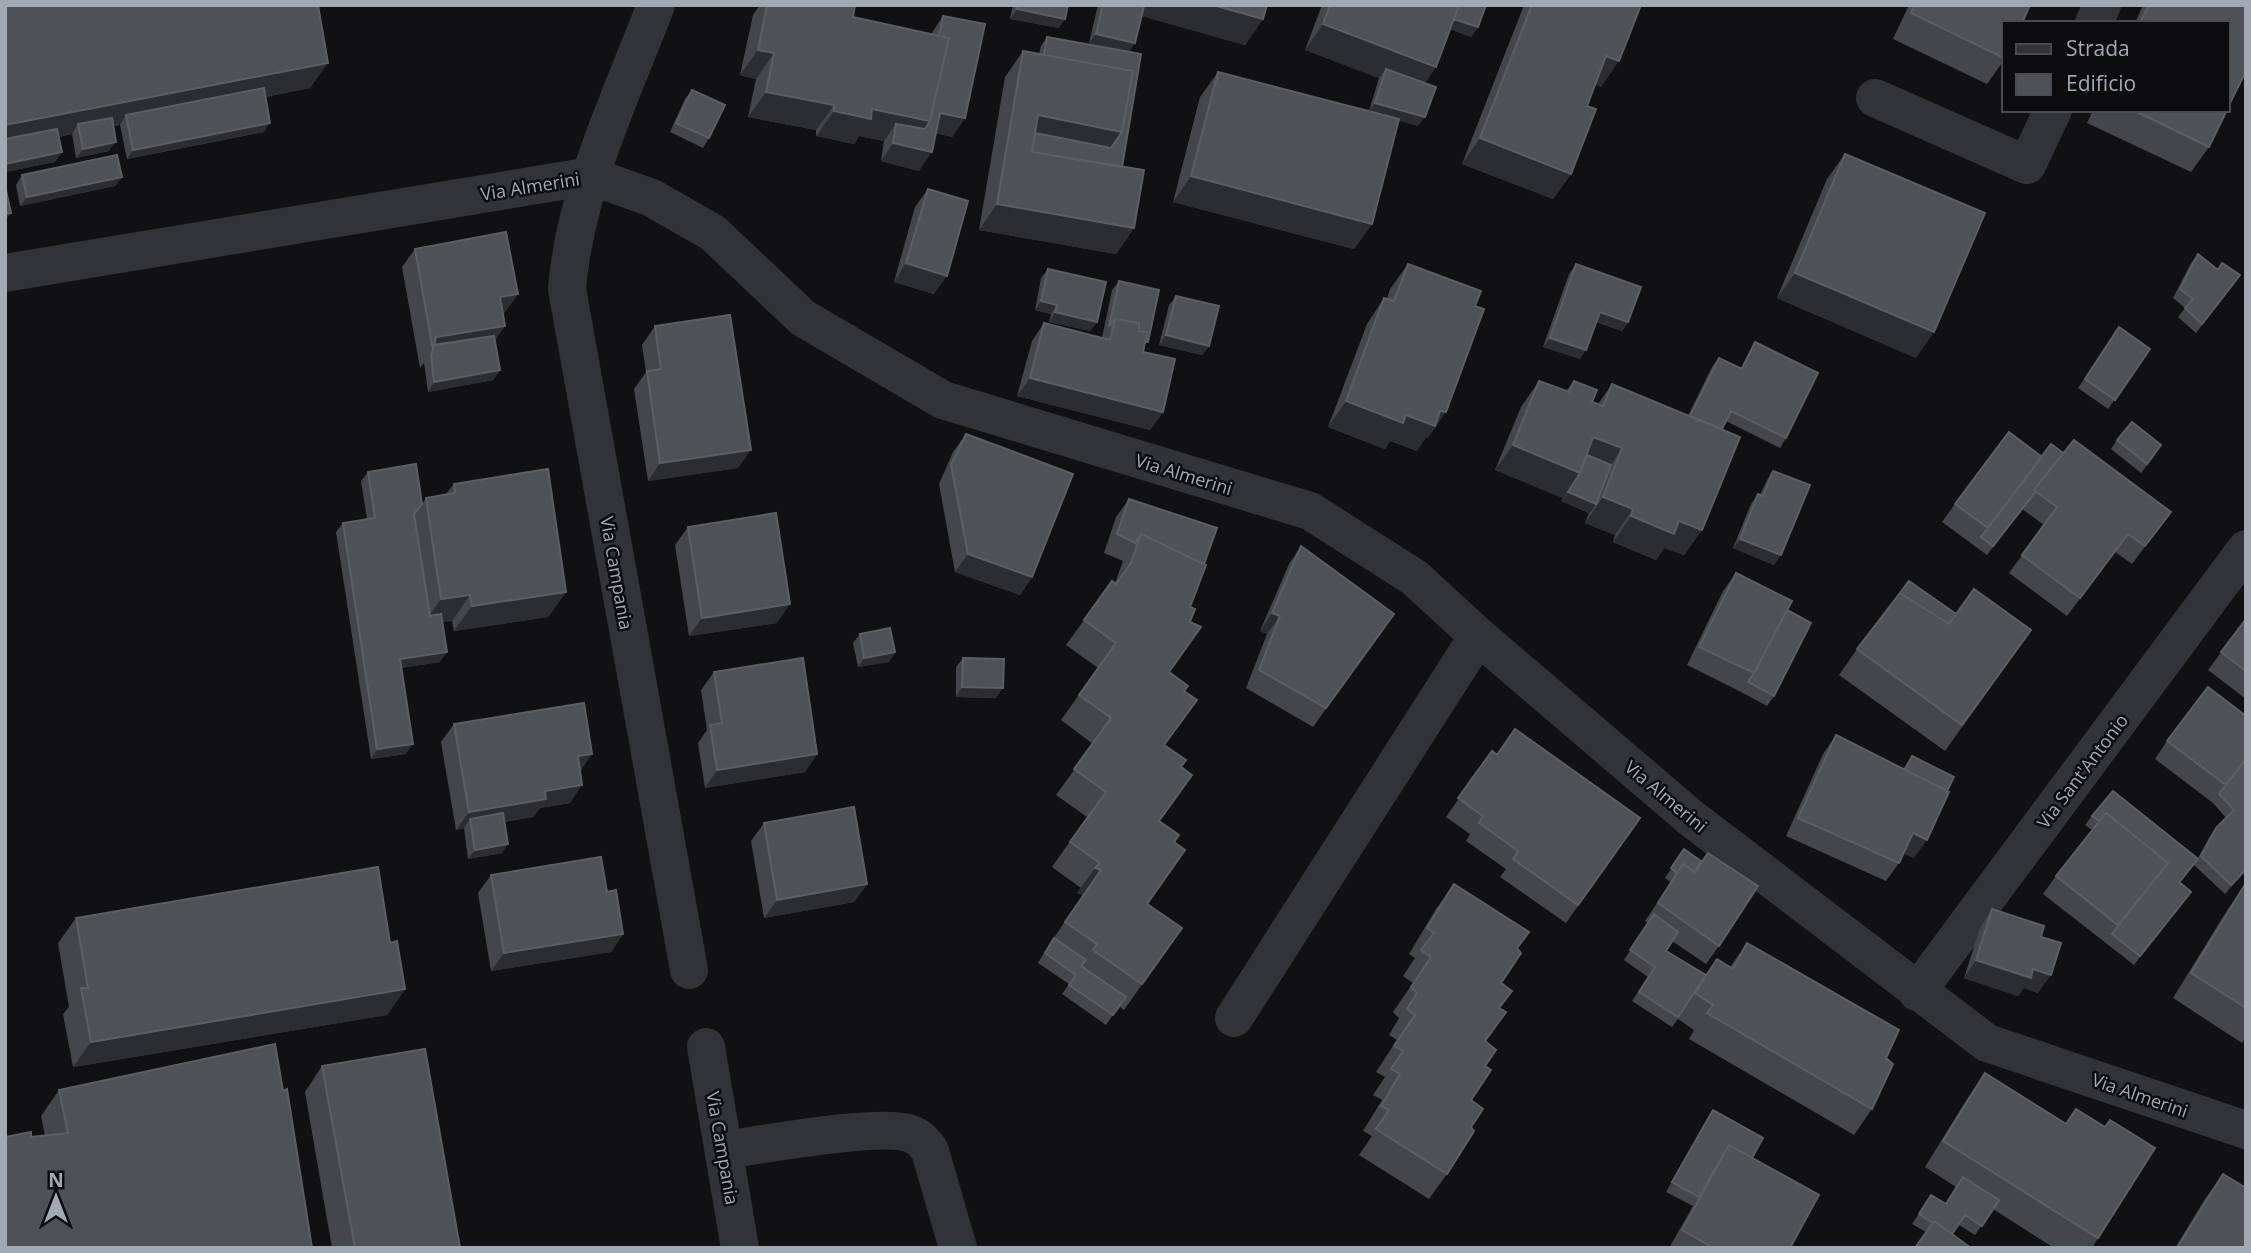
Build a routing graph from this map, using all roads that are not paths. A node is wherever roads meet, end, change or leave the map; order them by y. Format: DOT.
graph roads {
  1 [pos="656,5"];
  2 [pos="2102,5"];
  3 [pos="2095,21"];
  4 [pos="1875,98"];
  5 [pos="2052,112"];
  6 [pos="591,176"];
  7 [pos="5,273"];
  8 [pos="2246,549"];
  9 [pos="1478,636"];
  10 [pos="689,970"];
  11 [pos="1917,992"];
  12 [pos="1234,1018"];
  13 [pos="706,1047"];
  14 [pos="2246,1130"];
  15 [pos="724,1150"];
  16 [pos="740,1248"];
  17 [pos="958,1248"];
  1 -- 6 [label="street, Via Campania"];
  2 -- 3 [label="street"];
  4 -- 5 [label="street"];
  6 -- 7 [label="street, Via Almerini"];
  6 -- 9 [label="street, Via Almerini"];
  6 -- 10 [label="street, Via Campania"];
  8 -- 11 [label="street, Via Sant'Antonio"];
  9 -- 11 [label="street, Via Almerini"];
  9 -- 12 [label="street"];
  11 -- 14 [label="street, Via Almerini"];
  13 -- 15 [label="street, Via Campania"];
  15 -- 16 [label="street, Via Campania"];
  15 -- 17 [label="street"];
}
